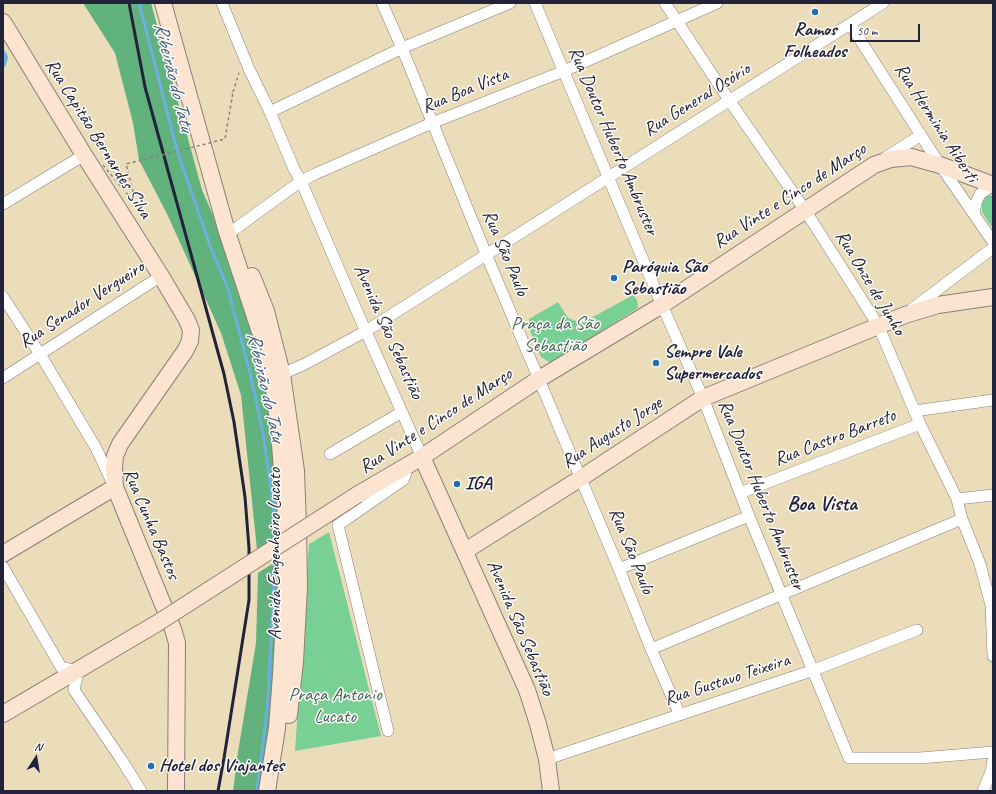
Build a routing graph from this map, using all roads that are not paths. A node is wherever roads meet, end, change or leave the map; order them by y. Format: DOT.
graph roads {
  1 [pos="163,3"];
  2 [pos="222,3"];
  3 [pos="382,3"];
  4 [pos="510,3"];
  5 [pos="535,3"];
  6 [pos="665,3"];
  7 [pos="717,3"];
  8 [pos="883,3"];
  9 [pos="677,21"];
  10 [pos="3,22"];
  11 [pos="850,24"];
  12 [pos="402,48"];
  13 [pos="564,71"];
  14 [pos="729,100"];
  15 [pos="270,112"];
  16 [pos="432,123"];
  17 [pos="921,135"];
  18 [pos="84,155"];
  19 [pos="874,165"];
  20 [pos="940,165"];
  21 [pos="608,177"];
  22 [pos="301,181"];
  23 [pos="993,185"];
  24 [pos="3,204"];
  25 [pos="805,210"];
  26 [pos="974,214"];
  27 [pos="231,231"];
  28 [pos="993,242"];
  29 [pos="993,248"];
  30 [pos="486,254"];
  31 [pos="161,276"];
  32 [pos="3,297"];
  33 [pos="993,297"];
  34 [pos="662,305"];
  35 [pos="905,315"];
  36 [pos="878,325"];
  37 [pos="366,331"];
  38 [pos="264,344"];
  39 [pos="40,354"];
  40 [pos="282,374"];
  41 [pos="3,378"];
  42 [pos="539,379"];
  43 [pos="703,398"];
  44 [pos="993,400"];
  45 [pos="914,411"];
  46 [pos="402,412"];
  47 [pos="920,424"];
  48 [pos="120,444"];
  49 [pos="96,448"];
  50 [pos="330,454"];
  51 [pos="422,457"];
  52 [pos="407,466"];
  53 [pos="581,478"];
  54 [pos="114,487"];
  55 [pos="740,493"];
  56 [pos="993,495"];
  57 [pos="957,499"];
  58 [pos="749,516"];
  59 [pos="962,519"];
  60 [pos="465,551"];
  61 [pos="3,554"];
  62 [pos="3,568"];
  63 [pos="619,569"];
  64 [pos="782,594"];
  65 [pos="992,604"];
  66 [pos="918,630"];
  67 [pos="651,649"];
  68 [pos="993,656"];
  69 [pos="814,670"];
  70 [pos="78,671"];
  71 [pos="56,684"];
  72 [pos="74,690"];
  73 [pos="3,714"];
  74 [pos="680,715"];
  75 [pos="388,731"];
  76 [pos="993,752"];
  77 [pos="547,759"];
  78 [pos="993,760"];
  79 [pos="141,791"];
  80 [pos="176,791"];
  81 [pos="267,791"];
  82 [pos="276,791"];
  83 [pos="551,791"];
  84 [pos="983,791"];
  1 -- 27 [label="main road, Avenida Engenheiro Lucato"];
  2 -- 15 [label="street, Avenida São Sebastião"];
  3 -- 12 [label="street, Rua São Paulo"];
  4 -- 12 [label="street"];
  5 -- 13 [label="street, Rua Doutor Huberto Ambruster"];
  6 -- 9 [label="street, Rua Onze de Junho"];
  7 -- 9 [label="street, Rua Boa Vista"];
  8 -- 11 [label="street, Rua General Osório"];
  9 -- 13 [label="street, Rua Boa Vista"];
  9 -- 14 [label="street, Rua Onze de Junho"];
  10 -- 18 [label="main road, Rua Capitão Bernardes Silva"];
  11 -- 14 [label="street, Rua General Osório"];
  11 -- 17 [label="street, Rua Herminia Aiberti"];
  12 -- 15 [label="street"];
  12 -- 16 [label="street, Rua São Paulo"];
  13 -- 16 [label="street, Rua Boa Vista"];
  13 -- 21 [label="street, Rua Doutor Huberto Ambruster"];
  14 -- 21 [label="street, Rua General Osório"];
  14 -- 25 [label="street, Rua Onze de Junho"];
  15 -- 22 [label="street, Avenida São Sebastião"];
  16 -- 22 [label="street, Rua Boa Vista"];
  16 -- 30 [label="street, Rua São Paulo"];
  17 -- 19 [label="street, Rua Vinte e Cinco de Março"];
  17 -- 20 [label="street, Rua Herminia Aiberti"];
  18 -- 24 [label="street"];
  18 -- 31 [label="main road, Rua Capitão Bernardes Silva"];
  19 -- 20 [label="main road"];
  19 -- 25 [label="main road, Rua Vinte e Cinco de Março"];
  20 -- 23 [label="main road"];
  20 -- 26 [label="street, Rua Herminia Aiberti"];
  21 -- 30 [label="street, Rua General Osório"];
  21 -- 34 [label="street, Rua Doutor Huberto Ambruster"];
  22 -- 27 [label="street, Rua Boa Vista"];
  22 -- 37 [label="street, Avenida São Sebastião"];
  23 -- 26 [label="street"];
  25 -- 34 [label="main road, Rua Vinte e Cinco de Março"];
  25 -- 36 [label="street, Rua Onze de Junho"];
  26 -- 28 [label="street, Rua Herminia Aiberti"];
  27 -- 38 [label="main road, Avenida Engenheiro Lucato"];
  27 -- 40 [label="main road, Avenida Engenheiro Lucato"];
  29 -- 35 [label="street"];
  30 -- 37 [label="street, Rua General Osório"];
  30 -- 42 [label="street, Rua São Paulo"];
  31 -- 39 [label="street, Rua Senador Vergueiro"];
  31 -- 48 [label="main road, Rua Capitão Bernardes Silva"];
  32 -- 39 [label="street, Rua Cunha Bastos"];
  33 -- 35 [label="main road, Rua Augusto Jorge"];
  34 -- 42 [label="main road, Rua Vinte e Cinco de Março"];
  34 -- 43 [label="street, Rua Doutor Huberto Ambruster"];
  35 -- 36 [label="main road, Rua Augusto Jorge"];
  36 -- 43 [label="main road, Rua Augusto Jorge"];
  36 -- 45 [label="street, Rua Onze de Junho"];
  37 -- 40 [label="street, Rua General Osório"];
  37 -- 46 [label="street, Avenida São Sebastião"];
  38 -- 40 [label="main road"];
  38 -- 81 [label="main road, Avenida Engenheiro Lucato"];
  39 -- 41 [label="street, Rua Senador Vergueiro"];
  39 -- 49 [label="street, Rua Cunha Bastos"];
  40 -- 82 [label="main road, Avenida Engenheiro Lucato"];
  42 -- 51 [label="main road, Rua Vinte e Cinco de Março"];
  42 -- 53 [label="street, Rua São Paulo"];
  43 -- 53 [label="main road, Rua Augusto Jorge"];
  43 -- 55 [label="street, Rua Doutor Huberto Ambruster"];
  44 -- 45 [label="street"];
  45 -- 47 [label="street, Rua Onze de Junho"];
  46 -- 50 [label="street"];
  46 -- 51 [label="street, Avenida São Sebastião"];
  47 -- 55 [label="street, Rua Castro Barreto"];
  47 -- 57 [label="street, Rua Onze de Junho"];
  48 -- 49 [label="street"];
  48 -- 54 [label="main road, Rua Capitão Bernardes Silva"];
  49 -- 54 [label="street, Rua Cunha Bastos"];
  51 -- 52 [label="main road, Rua Vinte e Cinco de Março"];
  51 -- 60 [label="main road, Avenida São Sebastião"];
  52 -- 70 [label="main road, Rua Vinte e Cinco de Março, bridge"];
  52 -- 75 [label="street"];
  53 -- 60 [label="main road, Rua Augusto Jorge"];
  53 -- 63 [label="street, Rua São Paulo"];
  54 -- 61 [label="main road"];
  54 -- 80 [label="main road, Rua Cunha Bastos"];
  55 -- 58 [label="street, Rua Doutor Huberto Ambruster"];
  56 -- 57 [label="street"];
  57 -- 59 [label="street, Rua Onze de Junho"];
  58 -- 63 [label="street"];
  58 -- 64 [label="street, Rua Doutor Huberto Ambruster"];
  59 -- 64 [label="street"];
  59 -- 65 [label="street, Rua Onze de Junho"];
  60 -- 77 [label="main road, Avenida São Sebastião"];
  62 -- 70 [label="street"];
  63 -- 67 [label="street, Rua São Paulo"];
  64 -- 67 [label="street"];
  64 -- 69 [label="street, Rua Doutor Huberto Ambruster"];
  65 -- 68 [label="street, Rua Onze de Junho"];
  66 -- 69 [label="street, Rua Gustavo Teixeira"];
  67 -- 74 [label="street, Rua São Paulo"];
  69 -- 74 [label="street, Rua Gustavo Teixeira"];
  69 -- 76 [label="street, Rua Doutor Huberto Ambruster"];
  70 -- 71 [label="main road, Rua Vinte e Cinco de Março"];
  70 -- 72 [label="street"];
  71 -- 72 [label="street"];
  71 -- 73 [label="main road, Rua Vinte e Cinco de Março"];
  72 -- 79 [label="street"];
  74 -- 77 [label="street, Rua Gustavo Teixeira"];
  77 -- 83 [label="main road, Avenida São Sebastião"];
  78 -- 84 [label="street"];
}
